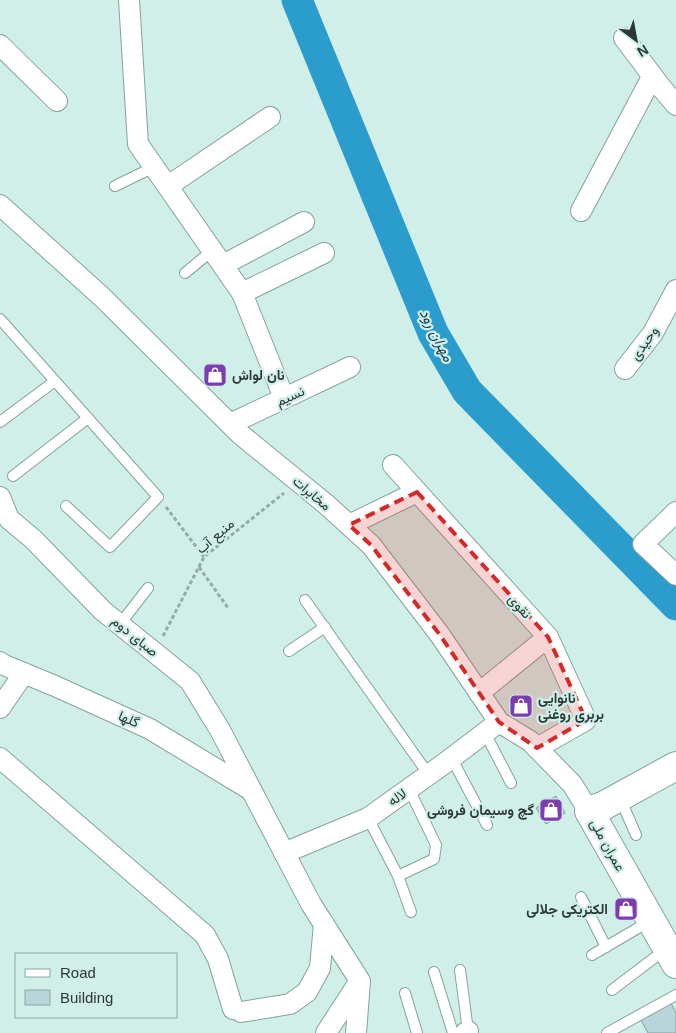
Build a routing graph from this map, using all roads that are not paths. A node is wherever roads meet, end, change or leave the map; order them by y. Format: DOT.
graph roads {
  1 [pos="129,0"];
  2 [pos="624,38"];
  3 [pos="4,58"];
  4 [pos="652,77"];
  5 [pos="57,101"];
  6 [pos="676,105"];
  7 [pos="270,117"];
  8 [pos="154,167"];
  9 [pos="115,186"];
  10 [pos="168,186"];
  11 [pos="0,205"];
  12 [pos="581,212"];
  13 [pos="304,222"];
  14 [pos="324,253"];
  15 [pos="218,257"];
  16 [pos="185,273"];
  17 [pos="676,290"];
  18 [pos="242,292"];
  19 [pos="0,318"];
  20 [pos="350,368"];
  21 [pos="625,369"];
  22 [pos="55,381"];
  23 [pos="284,398"];
  24 [pos="88,418"];
  25 [pos="0,422"];
  26 [pos="230,424"];
  27 [pos="393,465"];
  28 [pos="13,476"];
  29 [pos="417,492"];
  30 [pos="0,497"];
  31 [pos="66,506"];
  32 [pos="676,512"];
  33 [pos="349,524"];
  34 [pos="676,575"];
  35 [pos="148,588"];
  36 [pos="305,600"];
  37 [pos="120,624"];
  38 [pos="325,627"];
  39 [pos="548,637"];
  40 [pos="288,651"];
  41 [pos="0,662"];
  42 [pos="24,673"];
  43 [pos="479,693"];
  44 [pos="0,708"];
  45 [pos="492,727"];
  46 [pos="537,748"];
  47 [pos="0,758"];
  48 [pos="452,758"];
  49 [pos="676,766"];
  50 [pos="429,775"];
  51 [pos="511,783"];
  52 [pos="409,788"];
  53 [pos="251,790"];
  54 [pos="619,797"];
  55 [pos="589,812"];
  56 [pos="368,818"];
  57 [pos="487,825"];
  58 [pos="636,835"];
  59 [pos="284,853"];
  60 [pos="398,876"];
  61 [pos="582,897"];
  62 [pos="410,912"];
  63 [pos="650,920"];
  64 [pos="324,924"];
  65 [pos="606,947"];
  66 [pos="592,955"];
  67 [pos="671,956"];
  68 [pos="460,970"];
  69 [pos="434,972"];
  70 [pos="360,980"];
  71 [pos="612,990"];
  72 [pos="406,993"];
  73 [pos="676,994"];
  74 [pos="462,1032"];
  75 [pos="326,1033"];
  76 [pos="356,1033"];
  77 [pos="417,1033"];
  78 [pos="607,1033"];
  1 -- 8 [label="street"];
  2 -- 4 [label="street"];
  3 -- 5 [label="street"];
  4 -- 6 [label="street"];
  4 -- 12 [label="street"];
  7 -- 10 [label="street"];
  8 -- 9 [label="lane"];
  8 -- 10 [label="street"];
  10 -- 15 [label="street"];
  11 -- 26 [label="street, مخابرات"];
  13 -- 15 [label="street"];
  14 -- 18 [label="street"];
  15 -- 16 [label="lane"];
  15 -- 18 [label="street"];
  17 -- 21 [label="street, وحیدی"];
  18 -- 23 [label="street"];
  19 -- 22 [label="lane"];
  20 -- 23 [label="street, نسیم"];
  22 -- 24 [label="lane"];
  22 -- 25 [label="lane"];
  23 -- 26 [label="street, نسیم"];
  24 -- 28 [label="lane"];
  24 -- 31 [label="lane"];
  26 -- 33 [label="street, مخابرات"];
  27 -- 29 [label="street, نقوی"];
  29 -- 33 [label="street"];
  29 -- 39 [label="street, نقوی"];
  30 -- 37 [label="street, صبای دوم"];
  32 -- 34 [label="street"];
  33 -- 43 [label="street, مخابرات"];
  35 -- 37 [label="lane"];
  36 -- 38 [label="lane"];
  37 -- 53 [label="street, صبای دوم"];
  38 -- 40 [label="lane"];
  38 -- 50 [label="lane"];
  39 -- 43 [label="street"];
  39 -- 46 [label="street, نقوی"];
  41 -- 42 [label="street, گلها"];
  42 -- 44 [label="street"];
  42 -- 53 [label="street, گلها"];
  43 -- 45 [label="street, مخابرات"];
  45 -- 46 [label="street, مخابرات"];
  45 -- 48 [label="street, لاله"];
  45 -- 51 [label="lane"];
  46 -- 55 [label="street, مخابرات"];
  47 -- 64 [label="street"];
  48 -- 50 [label="street, لاله"];
  48 -- 57 [label="lane"];
  49 -- 54 [label="main road, عمران ملی"];
  50 -- 52 [label="street, لاله"];
  52 -- 56 [label="street, لاله"];
  52 -- 60 [label="lane"];
  53 -- 59 [label="street, صبای دوم"];
  54 -- 55 [label="main road, عمران ملی"];
  54 -- 58 [label="lane"];
  55 -- 63 [label="main road, عمران ملی"];
  56 -- 59 [label="street, لاله"];
  56 -- 60 [label="lane"];
  59 -- 64 [label="street, صبای دوم"];
  60 -- 62 [label="lane"];
  61 -- 65 [label="lane"];
  63 -- 65 [label="lane"];
  63 -- 67 [label="main road, عمران ملی"];
  64 -- 70 [label="street, صبای دوم"];
  65 -- 66 [label="lane"];
  67 -- 71 [label="lane"];
  68 -- 74 [label="lane"];
  69 -- 74 [label="lane"];
  70 -- 75 [label="street"];
  70 -- 76 [label="street"];
  72 -- 77 [label="lane"];
  73 -- 78 [label="lane"];
}
